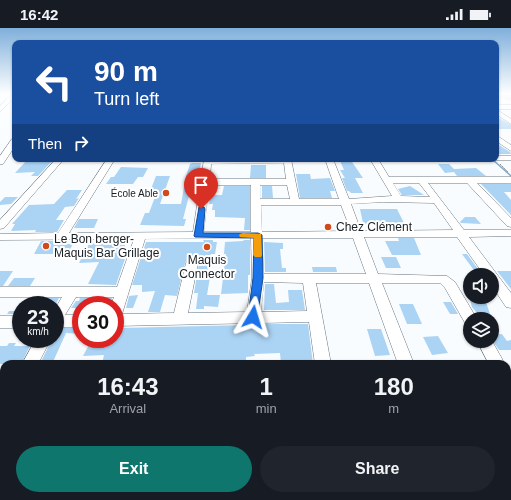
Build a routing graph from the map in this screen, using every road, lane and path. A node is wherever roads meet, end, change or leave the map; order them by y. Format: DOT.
graph roads {
  1 [pos="501,115"];
  2 [pos="511,122"];
  3 [pos="504,143"];
  4 [pos="12,145"];
  5 [pos="511,149"];
  6 [pos="12,158"];
  7 [pos="511,158"];
  8 [pos="499,161"];
  9 [pos="0,162"];
  10 [pos="57,162"];
  11 [pos="109,162"];
  12 [pos="208,162"];
  13 [pos="287,162"];
  14 [pos="330,162"];
  15 [pos="376,162"];
  16 [pos="499,162"];
  17 [pos="0,168"];
  18 [pos="511,175"];
  19 [pos="387,180"];
  20 [pos="422,180"];
  21 [pos="469,180"];
  22 [pos="511,180"];
  23 [pos="204,182"];
  24 [pos="255,182"];
  25 [pos="290,182"];
  26 [pos="398,199"];
  27 [pos="436,200"];
  28 [pos="295,201"];
  29 [pos="256,202"];
  30 [pos="345,202"];
  31 [pos="511,224"];
  32 [pos="0,226"];
  33 [pos="511,233"];
  34 [pos="357,234"];
  35 [pos="461,234"];
  36 [pos="258,235"];
  37 [pos="62,236"];
  38 [pos="141,236"];
  39 [pos="198,236"];
  40 [pos="0,237"];
  41 [pos="192,263"];
  42 [pos="485,268"];
  43 [pos="258,278"];
  44 [pos="309,279"];
  45 [pos="374,279"];
  46 [pos="499,287"];
  47 [pos="0,292"];
  48 [pos="72,292"];
  49 [pos="122,292"];
  50 [pos="121,296"];
  51 [pos="511,303"];
  52 [pos="466,312"];
  53 [pos="315,316"];
  54 [pos="253,317"];
  55 [pos="180,318"];
  56 [pos="72,320"];
  57 [pos="124,320"];
  58 [pos="0,322"];
  59 [pos="12,322"];
  60 [pos="39,348"];
  61 [pos="488,348"];
  62 [pos="32,360"];
  63 [pos="322,360"];
  64 [pos="404,360"];
  65 [pos="495,360"];
  1 -- 2 [label="street"];
  3 -- 5 [label="street"];
  4 -- 9 [label="street"];
  6 -- 17 [label="street"];
  7 -- 8 [label="street"];
  10 -- 32 [label="street"];
  11 -- 37 [label="street"];
  12 -- 23 [label="street"];
  13 -- 25 [label="street"];
  14 -- 30 [label="street"];
  15 -- 19 [label="street"];
  16 -- 18 [label="path"];
  19 -- 20 [label="street"];
  19 -- 26 [label="street"];
  20 -- 21 [label="street"];
  20 -- 27 [label="street"];
  21 -- 22 [label="street"];
  21 -- 31 [label="street"];
  23 -- 24 [label="street"];
  23 -- 39 [label="street"];
  24 -- 25 [label="street"];
  24 -- 29 [label="street"];
  25 -- 28 [label="street"];
  26 -- 27 [label="street"];
  26 -- 30 [label="street"];
  27 -- 35 [label="street"];
  28 -- 29 [label="street"];
  28 -- 30 [label="street"];
  29 -- 36 [label="street"];
  30 -- 34 [label="street"];
  33 -- 35 [label="street"];
  34 -- 35 [label="street"];
  34 -- 36 [label="street"];
  34 -- 45 [label="street"];
  35 -- 42 [label="street"];
  36 -- 39 [label="street"];
  36 -- 43 [label="street"];
  37 -- 38 [label="street"];
  37 -- 40 [label="street"];
  38 -- 39 [label="street"];
  38 -- 49 [label="street"];
  41 -- 55 [label="street"];
  43 -- 44 [label="street"];
  43 -- 54 [label="street"];
  44 -- 45 [label="street"];
  44 -- 53 [label="street"];
  45 -- 52 [label="street"];
  45 -- 64 [label="street"];
  46 -- 51 [label="street"];
  47 -- 48 [label="street"];
  48 -- 49 [label="street"];
  48 -- 56 [label="street"];
  49 -- 50 [label="street"];
  53 -- 54 [label="street"];
  53 -- 63 [label="street"];
  54 -- 55 [label="street"];
  55 -- 57 [label="street"];
  58 -- 59 [label="street"];
  60 -- 62 [label="street"];
  61 -- 65 [label="street"];
}
